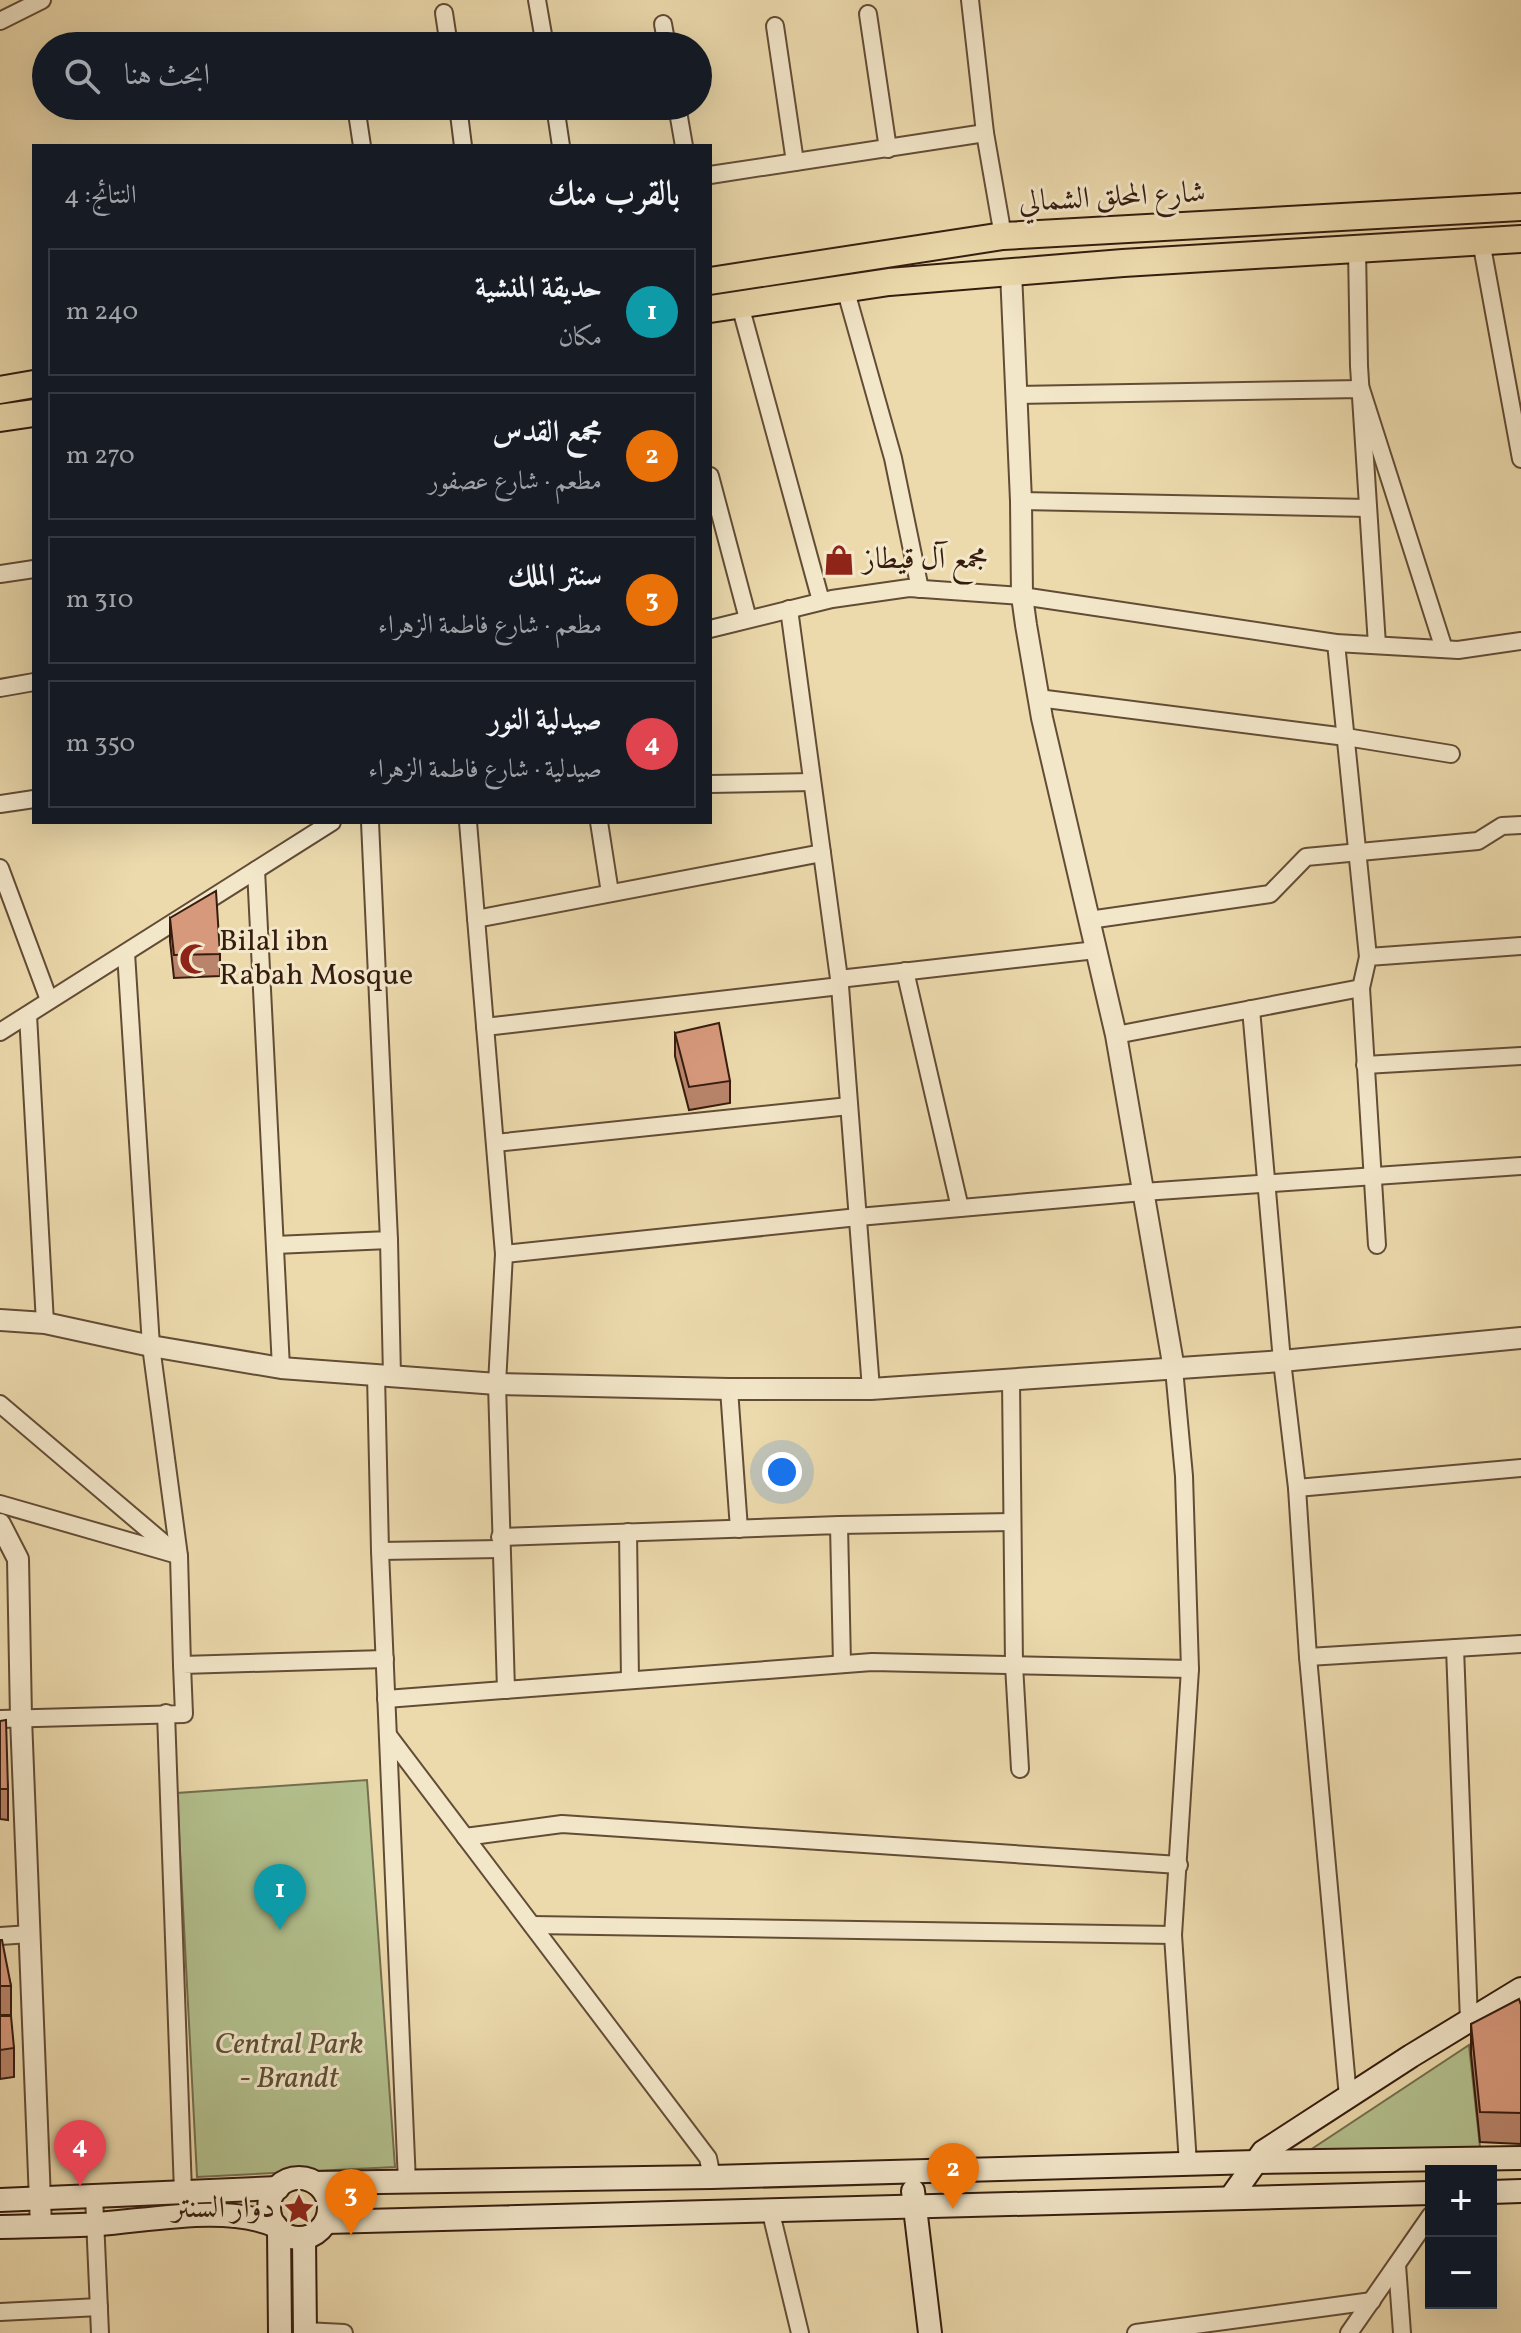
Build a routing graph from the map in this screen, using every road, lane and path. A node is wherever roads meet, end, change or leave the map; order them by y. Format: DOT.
graph roads {
  1 [pos="42,0"];
  2 [pos="537,0"];
  3 [pos="970,0"];
  4 [pos="444,13"];
  5 [pos="868,14"];
  6 [pos="0,21"];
  7 [pos="663,24"];
  8 [pos="775,26"];
  9 [pos="447,32"];
  10 [pos="543,32"];
  11 [pos="664,32"];
  12 [pos="358,120"];
  13 [pos="460,120"];
  14 [pos="557,120"];
  15 [pos="679,120"];
  16 [pos="985,133"];
  17 [pos="362,144"];
  18 [pos="463,144"];
  19 [pos="561,144"];
  20 [pos="684,144"];
  21 [pos="888,149"];
  22 [pos="795,162"];
  23 [pos="712,175"];
  24 [pos="1521,207"];
  25 [pos="1005,237"];
  26 [pos="1521,239"];
  27 [pos="1481,241"];
  28 [pos="1357,249"];
  29 [pos="1009,272"];
  30 [pos="712,281"];
  31 [pos="845,288"];
  32 [pos="740,305"];
  33 [pos="712,309"];
  34 [pos="32,384"];
  35 [pos="1361,389"];
  36 [pos="0,390"];
  37 [pos="1016,395"];
  38 [pos="32,413"];
  39 [pos="0,418"];
  40 [pos="1521,459"];
  41 [pos="712,484"];
  42 [pos="1021,501"];
  43 [pos="1368,508"];
  44 [pos="32,569"];
  45 [pos="0,574"];
  46 [pos="920,589"];
  47 [pos="1022,596"];
  48 [pos="821,601"];
  49 [pos="789,609"];
  50 [pos="748,619"];
  51 [pos="712,628"];
  52 [pos="1521,641"];
  53 [pos="1336,643"];
  54 [pos="1377,645"];
  55 [pos="1444,649"];
  56 [pos="32,682"];
  57 [pos="0,688"];
  58 [pos="1038,698"];
  59 [pos="1346,737"];
  60 [pos="1451,754"];
  61 [pos="812,782"];
  62 [pos="712,784"];
  63 [pos="32,799"];
  64 [pos="0,804"];
  65 [pos="329,824"];
  66 [pos="370,824"];
  67 [pos="468,824"];
  68 [pos="599,824"];
  69 [pos="1521,825"];
  70 [pos="1358,851"];
  71 [pos="822,853"];
  72 [pos="0,868"];
  73 [pos="256,870"];
  74 [pos="610,893"];
  75 [pos="476,919"];
  76 [pos="1089,920"];
  77 [pos="1521,946"];
  78 [pos="1096,950"];
  79 [pos="126,953"];
  80 [pos="1368,957"];
  81 [pos="905,971"];
  82 [pos="839,982"];
  83 [pos="1361,988"];
  84 [pos="49,1000"];
  85 [pos="1251,1009"];
  86 [pos="28,1015"];
  87 [pos="485,1027"];
  88 [pos="0,1032"];
  89 [pos="1116,1035"];
  90 [pos="1521,1056"];
  91 [pos="1365,1065"];
  92 [pos="849,1106"];
  93 [pos="495,1143"];
  94 [pos="1521,1166"];
  95 [pos="1372,1176"];
  96 [pos="1265,1183"];
  97 [pos="1143,1192"];
  98 [pos="960,1208"];
  99 [pos="858,1217"];
  100 [pos="389,1240"];
  101 [pos="275,1245"];
  102 [pos="1377,1245"];
  103 [pos="504,1254"];
  104 [pos="0,1320"];
  105 [pos="45,1323"];
  106 [pos="1521,1338"];
  107 [pos="151,1346"];
  108 [pos="1282,1361"];
  109 [pos="281,1368"];
  110 [pos="1174,1369"];
  111 [pos="384,1376"];
  112 [pos="1011,1380"];
  113 [pos="497,1384"];
  114 [pos="729,1389"];
  115 [pos="871,1389"];
  116 [pos="0,1404"];
  117 [pos="1521,1468"];
  118 [pos="1297,1488"];
  119 [pos="0,1504"];
  120 [pos="1012,1522"];
  121 [pos="0,1524"];
  122 [pos="839,1525"];
  123 [pos="739,1529"];
  124 [pos="628,1532"];
  125 [pos="500,1543"];
  126 [pos="380,1551"];
  127 [pos="179,1556"];
  128 [pos="1521,1644"];
  129 [pos="1455,1648"];
  130 [pos="1308,1657"];
  131 [pos="385,1659"];
  132 [pos="842,1664"];
  133 [pos="182,1665"];
  134 [pos="1014,1665"];
  135 [pos="1190,1669"];
  136 [pos="630,1680"];
  137 [pos="506,1690"];
  138 [pos="386,1699"];
  139 [pos="166,1713"];
  140 [pos="21,1718"];
  141 [pos="0,1719"];
  142 [pos="388,1735"];
  143 [pos="1020,1769"];
  144 [pos="465,1837"];
  145 [pos="1179,1865"];
  146 [pos="532,1925"];
  147 [pos="30,1934"];
  148 [pos="1173,1935"];
  149 [pos="0,1936"];
  150 [pos="1521,1989"];
  151 [pos="1469,2021"];
  152 [pos="1348,2097"];
  153 [pos="1521,2158"];
  154 [pos="1256,2162"];
  155 [pos="1188,2164"];
  156 [pos="911,2171"];
  157 [pos="712,2177"];
  158 [pos="316,2183"];
  159 [pos="407,2183"];
  160 [pos="278,2188"];
  161 [pos="1521,2191"];
  162 [pos="183,2192"];
  163 [pos="1497,2192"];
  164 [pos="1425,2193"];
  165 [pos="94,2196"];
  166 [pos="1231,2197"];
  167 [pos="40,2198"];
  168 [pos="0,2200"];
  169 [pos="915,2205"];
  170 [pos="770,2209"];
  171 [pos="326,2222"];
  172 [pos="95,2224"];
  173 [pos="1425,2224"];
  174 [pos="41,2226"];
  175 [pos="0,2227"];
  176 [pos="277,2228"];
  177 [pos="304,2238"];
  178 [pos="1397,2265"];
  179 [pos="1372,2301"];
  180 [pos="99,2307"];
  181 [pos="0,2312"];
  182 [pos="305,2332"];
  183 [pos="934,2332"];
  184 [pos="100,2333"];
  185 [pos="280,2333"];
  186 [pos="344,2333"];
  187 [pos="800,2333"];
  188 [pos="1136,2333"];
  189 [pos="1349,2333"];
  190 [pos="1402,2333"];
  1 -- 6 [label="street"];
  2 -- 10 [label="street"];
  3 -- 16 [label="street"];
  4 -- 9 [label="street"];
  5 -- 21 [label="street"];
  7 -- 11 [label="street"];
  8 -- 22 [label="street"];
  12 -- 17 [label="street"];
  13 -- 18 [label="street"];
  14 -- 19 [label="street"];
  15 -- 20 [label="street"];
  16 -- 21 [label="street"];
  16 -- 25 [label="street"];
  21 -- 22 [label="street"];
  22 -- 23 [label="street"];
  24 -- 25 [label="highway, شارع المحلق الشمالي"];
  25 -- 29 [label="highway"];
  25 -- 29 [label="highway"];
  25 -- 30 [label="highway, شارع المحلق الشمالي"];
  26 -- 27 [label="highway"];
  27 -- 28 [label="highway"];
  27 -- 40 [label="street"];
  28 -- 29 [label="highway"];
  28 -- 35 [label="street"];
  29 -- 31 [label="highway"];
  29 -- 37 [label="street"];
  31 -- 32 [label="highway"];
  31 -- 46 [label="street"];
  32 -- 33 [label="highway"];
  32 -- 48 [label="street"];
  34 -- 36 [label="highway"];
  35 -- 37 [label="street"];
  35 -- 43 [label="street"];
  35 -- 55 [label="street"];
  37 -- 42 [label="street"];
  38 -- 39 [label="highway"];
  41 -- 50 [label="street"];
  42 -- 43 [label="street"];
  42 -- 47 [label="street"];
  43 -- 54 [label="street"];
  44 -- 45 [label="street"];
  46 -- 47 [label="street"];
  46 -- 48 [label="street"];
  47 -- 53 [label="street"];
  47 -- 58 [label="street"];
  48 -- 49 [label="street"];
  49 -- 50 [label="street"];
  49 -- 61 [label="street"];
  50 -- 51 [label="street"];
  52 -- 55 [label="street"];
  53 -- 54 [label="street"];
  53 -- 59 [label="street"];
  54 -- 55 [label="street"];
  56 -- 57 [label="street"];
  58 -- 59 [label="street"];
  58 -- 76 [label="street"];
  59 -- 60 [label="street"];
  59 -- 70 [label="street"];
  61 -- 62 [label="street"];
  61 -- 71 [label="street"];
  63 -- 64 [label="street"];
  65 -- 73 [label="street"];
  66 -- 100 [label="street"];
  67 -- 75 [label="street"];
  68 -- 74 [label="street"];
  69 -- 70 [label="street"];
  70 -- 76 [label="street"];
  70 -- 80 [label="street"];
  71 -- 74 [label="street"];
  71 -- 82 [label="street"];
  72 -- 84 [label="street"];
  73 -- 79 [label="street"];
  73 -- 101 [label="street"];
  74 -- 75 [label="street"];
  75 -- 87 [label="street"];
  76 -- 78 [label="street"];
  77 -- 80 [label="street"];
  78 -- 81 [label="street"];
  78 -- 89 [label="street"];
  79 -- 84 [label="street"];
  79 -- 107 [label="street"];
  80 -- 83 [label="street"];
  81 -- 82 [label="street"];
  81 -- 98 [label="street"];
  82 -- 87 [label="street"];
  82 -- 92 [label="street"];
  83 -- 85 [label="street"];
  83 -- 91 [label="street"];
  84 -- 86 [label="street"];
  85 -- 89 [label="street"];
  85 -- 96 [label="street"];
  86 -- 88 [label="street"];
  86 -- 105 [label="street"];
  87 -- 93 [label="street"];
  89 -- 97 [label="street"];
  90 -- 91 [label="street"];
  91 -- 95 [label="street"];
  92 -- 93 [label="street"];
  92 -- 99 [label="street"];
  93 -- 103 [label="street"];
  94 -- 95 [label="street"];
  95 -- 96 [label="street"];
  95 -- 102 [label="street"];
  96 -- 97 [label="street"];
  96 -- 108 [label="street"];
  97 -- 98 [label="street"];
  97 -- 110 [label="street"];
  98 -- 99 [label="street"];
  99 -- 103 [label="street"];
  99 -- 115 [label="street"];
  100 -- 101 [label="street"];
  100 -- 111 [label="street"];
  101 -- 109 [label="street"];
  103 -- 113 [label="street"];
  104 -- 105 [label="street"];
  105 -- 107 [label="street"];
  106 -- 108 [label="street"];
  107 -- 109 [label="street"];
  107 -- 127 [label="street"];
  108 -- 110 [label="street"];
  108 -- 118 [label="street"];
  109 -- 111 [label="street"];
  110 -- 112 [label="street"];
  110 -- 135 [label="street"];
  111 -- 113 [label="street"];
  111 -- 126 [label="street"];
  112 -- 115 [label="street"];
  112 -- 120 [label="street"];
  113 -- 114 [label="street"];
  113 -- 125 [label="street"];
  114 -- 115 [label="street"];
  114 -- 123 [label="street"];
  116 -- 127 [label="street"];
  117 -- 118 [label="street"];
  118 -- 130 [label="street"];
  119 -- 127 [label="street"];
  120 -- 122 [label="street"];
  120 -- 134 [label="street"];
  121 -- 140 [label="street"];
  122 -- 123 [label="street"];
  122 -- 132 [label="street"];
  123 -- 124 [label="street"];
  124 -- 125 [label="street"];
  124 -- 136 [label="street"];
  125 -- 126 [label="street"];
  125 -- 137 [label="street"];
  126 -- 131 [label="street"];
  127 -- 133 [label="street"];
  128 -- 129 [label="street"];
  129 -- 130 [label="street"];
  129 -- 151 [label="street"];
  130 -- 152 [label="street"];
  131 -- 133 [label="street"];
  131 -- 138 [label="street"];
  132 -- 134 [label="street"];
  132 -- 136 [label="street"];
  133 -- 139 [label="street"];
  134 -- 135 [label="street"];
  134 -- 143 [label="street"];
  135 -- 145 [label="street"];
  136 -- 137 [label="street"];
  137 -- 138 [label="street"];
  138 -- 142 [label="street"];
  139 -- 140 [label="street"];
  139 -- 162 [label="street"];
  140 -- 141 [label="street"];
  140 -- 147 [label="street"];
  142 -- 144 [label="street"];
  142 -- 159 [label="street"];
  144 -- 145 [label="street"];
  144 -- 146 [label="street"];
  145 -- 148 [label="street"];
  146 -- 148 [label="street"];
  146 -- 157 [label="street"];
  147 -- 149 [label="street"];
  147 -- 167 [label="street"];
  148 -- 155 [label="street"];
  150 -- 151 [label="main road"];
  151 -- 152 [label="main road"];
  152 -- 154 [label="main road"];
  153 -- 154 [label="main road"];
  154 -- 155 [label="main road"];
  154 -- 166 [label="main road"];
  155 -- 156 [label="main road"];
  156 -- 157 [label="main road"];
  156 -- 169 [label="main road"];
  157 -- 159 [label="main road"];
  158 -- 159 [label="main road"];
  158 -- 160 [label="main road"];
  158 -- 171 [label="main road"];
  160 -- 162 [label="main road"];
  160 -- 176 [label="main road"];
  161 -- 163 [label="main road"];
  162 -- 165 [label="main road"];
  164 -- 166 [label="main road"];
  165 -- 167 [label="main road"];
  165 -- 172 [label="street"];
  166 -- 169 [label="main road"];
  167 -- 168 [label="main road"];
  167 -- 174 [label="street"];
  169 -- 170 [label="main road"];
  169 -- 183 [label="main road"];
  170 -- 171 [label="main road"];
  170 -- 187 [label="street"];
  171 -- 177 [label="main road"];
  172 -- 174 [label="main road"];
  172 -- 176 [label="main road"];
  172 -- 180 [label="street"];
  173 -- 178 [label="street"];
  174 -- 175 [label="main road"];
  176 -- 177 [label="main road"];
  176 -- 185 [label="main road"];
  177 -- 182 [label="main road"];
  178 -- 179 [label="street"];
  178 -- 190 [label="street"];
  179 -- 188 [label="street"];
  179 -- 189 [label="street"];
  180 -- 181 [label="street"];
  180 -- 184 [label="street"];
  182 -- 186 [label="street"];
}
